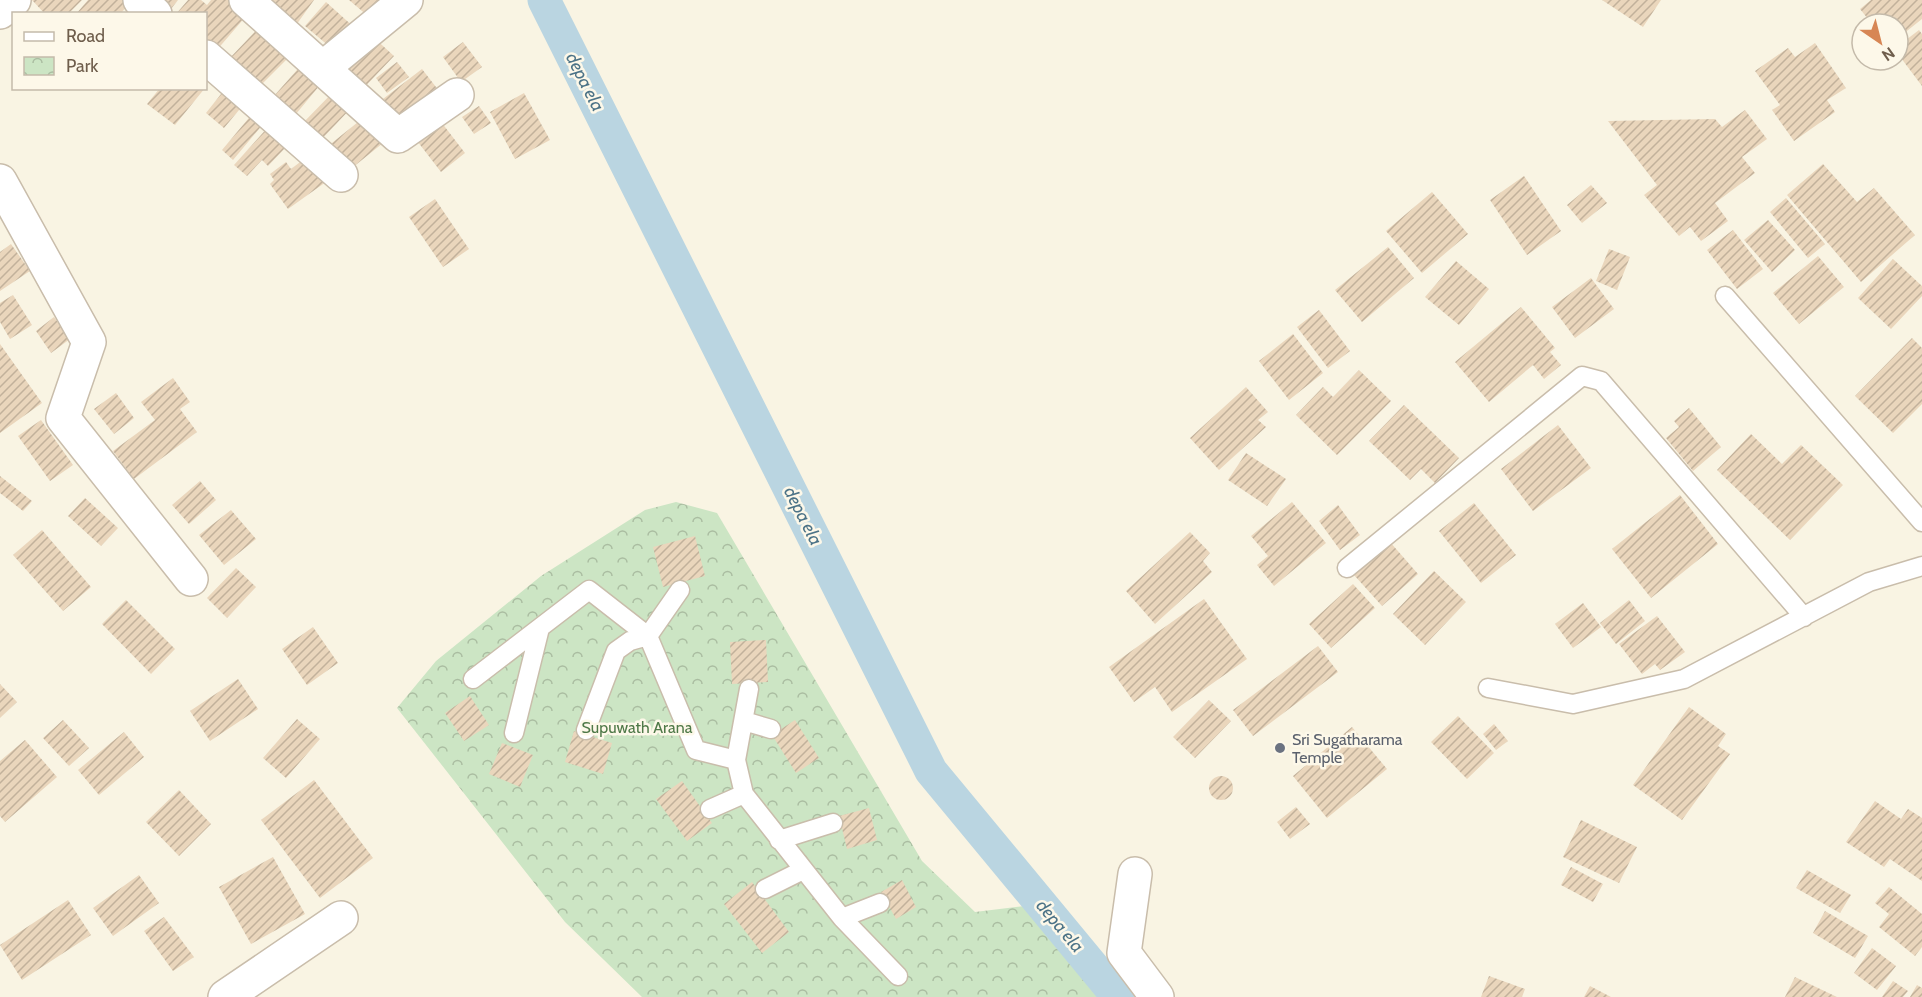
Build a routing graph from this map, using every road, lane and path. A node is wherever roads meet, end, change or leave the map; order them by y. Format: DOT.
graph roads {
  1 [pos="14,0"];
  2 [pos="140,0"];
  3 [pos="246,0"];
  4 [pos="406,0"];
  5 [pos="0,12"];
  6 [pos="153,12"];
  7 [pos="207,58"];
  8 [pos="323,68"];
  9 [pos="457,95"];
  10 [pos="341,175"];
  11 [pos="0,181"];
  12 [pos="1725,296"];
  13 [pos="1922,522"];
  14 [pos="1922,566"];
  15 [pos="1347,568"];
  16 [pos="191,579"];
  17 [pos="680,590"];
  18 [pos="1804,617"];
  19 [pos="540,628"];
  20 [pos="648,636"];
  21 [pos="473,679"];
  22 [pos="749,688"];
  23 [pos="1488,688"];
  24 [pos="744,721"];
  25 [pos="771,729"];
  26 [pos="586,730"];
  27 [pos="514,733"];
  28 [pos="736,760"];
  29 [pos="744,794"];
  30 [pos="710,809"];
  31 [pos="833,823"];
  32 [pos="779,840"];
  33 [pos="803,870"];
  34 [pos="1135,874"];
  35 [pos="765,889"];
  36 [pos="880,903"];
  37 [pos="340,918"];
  38 [pos="842,918"];
  39 [pos="898,976"];
  40 [pos="225,997"];
  41 [pos="1157,997"];
  1 -- 5 [label="street"];
  2 -- 6 [label="street"];
  3 -- 8 [label="street"];
  4 -- 8 [label="street"];
  7 -- 10 [label="street"];
  8 -- 9 [label="street"];
  11 -- 16 [label="street"];
  12 -- 13 [label="lane"];
  14 -- 18 [label="lane"];
  15 -- 18 [label="lane"];
  17 -- 20 [label="lane"];
  18 -- 23 [label="lane"];
  19 -- 20 [label="lane"];
  19 -- 21 [label="lane"];
  19 -- 27 [label="lane"];
  20 -- 26 [label="lane"];
  20 -- 28 [label="lane"];
  22 -- 24 [label="lane"];
  24 -- 25 [label="lane"];
  24 -- 28 [label="lane"];
  28 -- 29 [label="lane"];
  29 -- 30 [label="lane"];
  29 -- 32 [label="lane"];
  31 -- 32 [label="lane"];
  32 -- 33 [label="lane"];
  33 -- 35 [label="lane"];
  33 -- 38 [label="lane"];
  34 -- 41 [label="street"];
  36 -- 38 [label="lane"];
  37 -- 40 [label="street"];
  38 -- 39 [label="lane"];
}
